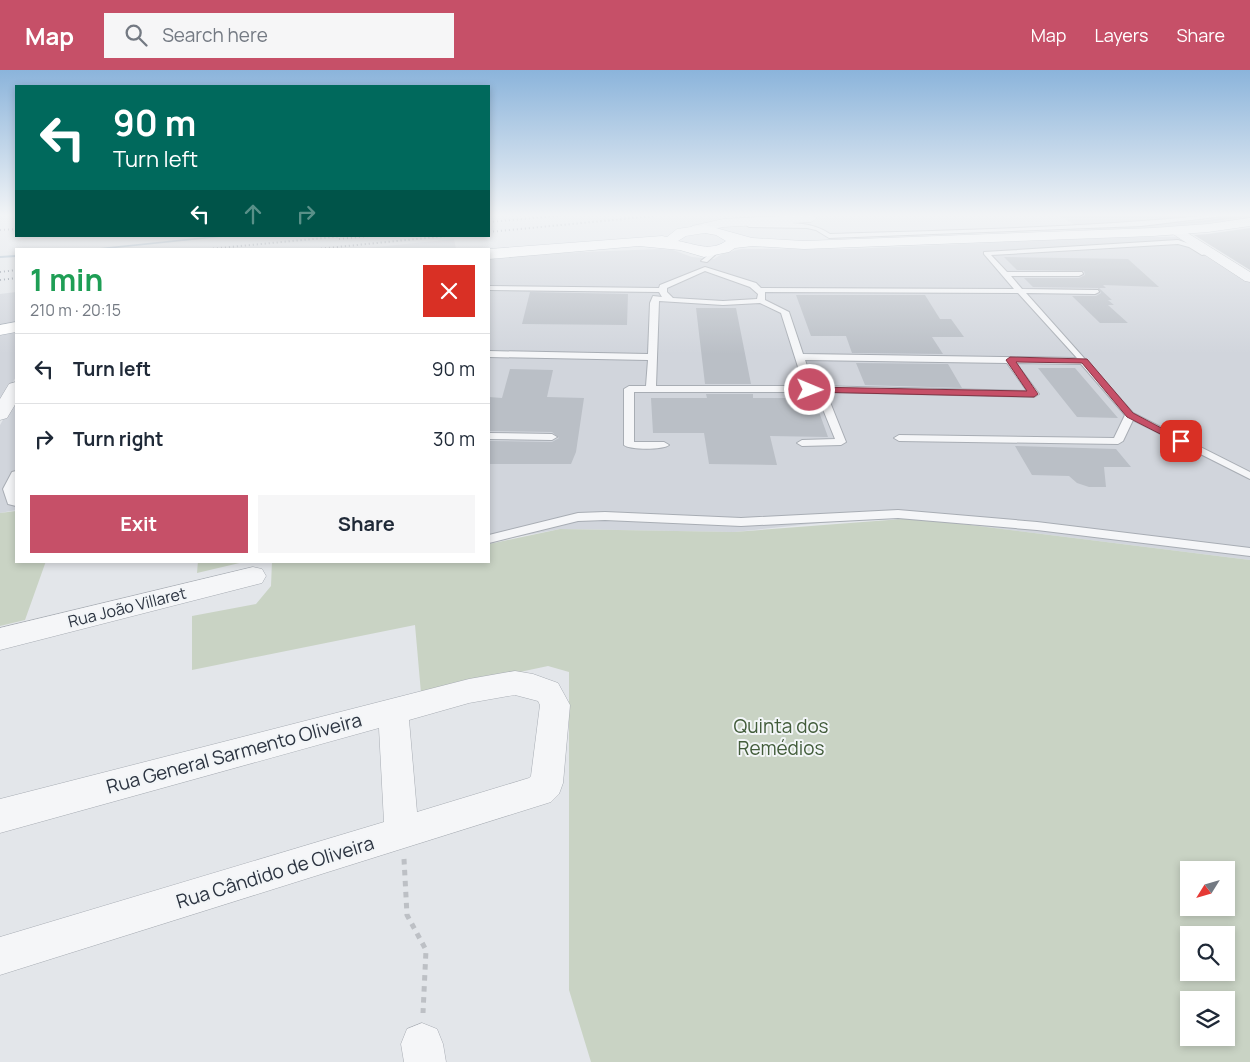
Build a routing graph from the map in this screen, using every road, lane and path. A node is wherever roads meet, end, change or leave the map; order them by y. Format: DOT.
graph roads {
  1 [pos="703,261"];
  2 [pos="708,261"];
  3 [pos="994,261"];
  4 [pos="1215,261"];
  5 [pos="1224,261"];
  6 [pos="705,265"];
  7 [pos="1005,274"];
  8 [pos="1079,274"];
  9 [pos="1250,278"];
  10 [pos="1250,283"];
  11 [pos="490,288"];
  12 [pos="662,290"];
  13 [pos="758,290"];
  14 [pos="1020,292"];
  15 [pos="1095,292"];
  16 [pos="672,300"];
  17 [pos="761,301"];
  18 [pos="15,327"];
  19 [pos="0,330"];
  20 [pos="490,354"];
  21 [pos="652,357"];
  22 [pos="799,358"];
  23 [pos="1010,360"];
  24 [pos="1084,360"];
  25 [pos="650,389"];
  26 [pos="15,390"];
  27 [pos="810,390"];
  28 [pos="820,390"];
  29 [pos="0,414"];
  30 [pos="1130,415"];
  31 [pos="490,436"];
  32 [pos="552,437"];
  33 [pos="899,438"];
  34 [pos="802,443"];
  35 [pos="664,445"];
  36 [pos="15,476"];
  37 [pos="1250,476"];
  38 [pos="15,502"];
  39 [pos="490,539"];
  40 [pos="1250,552"];
  41 [pos="253,576"];
  42 [pos="0,638"];
  43 [pos="393,711"];
  44 [pos="547,782"];
  45 [pos="0,816"];
  46 [pos="402,833"];
  47 [pos="0,956"];
  48 [pos="423,1053"];
  1 -- 6 [label="lane"];
  2 -- 6 [label="lane"];
  3 -- 7 [label="lane"];
  4 -- 10 [label="lane"];
  5 -- 9 [label="street"];
  6 -- 12 [label="lane"];
  6 -- 13 [label="lane"];
  7 -- 8 [label="lane"];
  7 -- 14 [label="lane"];
  11 -- 12 [label="lane"];
  12 -- 16 [label="lane"];
  13 -- 14 [label="lane"];
  13 -- 17 [label="lane"];
  14 -- 15 [label="lane"];
  14 -- 24 [label="lane"];
  16 -- 17 [label="lane"];
  16 -- 21 [label="lane"];
  17 -- 22 [label="lane"];
  18 -- 19 [label="main road"];
  20 -- 21 [label="lane"];
  21 -- 25 [label="lane"];
  22 -- 23 [label="lane"];
  22 -- 27 [label="lane"];
  23 -- 24 [label="lane"];
  23 -- 28 [label="lane"];
  24 -- 30 [label="lane"];
  25 -- 27 [label="lane"];
  25 -- 35 [label="lane"];
  26 -- 29 [label="street"];
  27 -- 28 [label="lane"];
  28 -- 34 [label="lane"];
  30 -- 33 [label="lane"];
  30 -- 37 [label="lane"];
  31 -- 32 [label="lane"];
  36 -- 38 [label="lane"];
  39 -- 40 [label="lane"];
  41 -- 42 [label="street, Rua João Villaret"];
  43 -- 44 [label="street, Rua General Sarmento Oliveira"];
  43 -- 45 [label="street, Rua General Sarmento Oliveira"];
  43 -- 46 [label="street"];
  44 -- 46 [label="street, Rua Cândido de Oliveira"];
  46 -- 47 [label="street, Rua Cândido de Oliveira"];
  46 -- 48 [label="path"];
}
